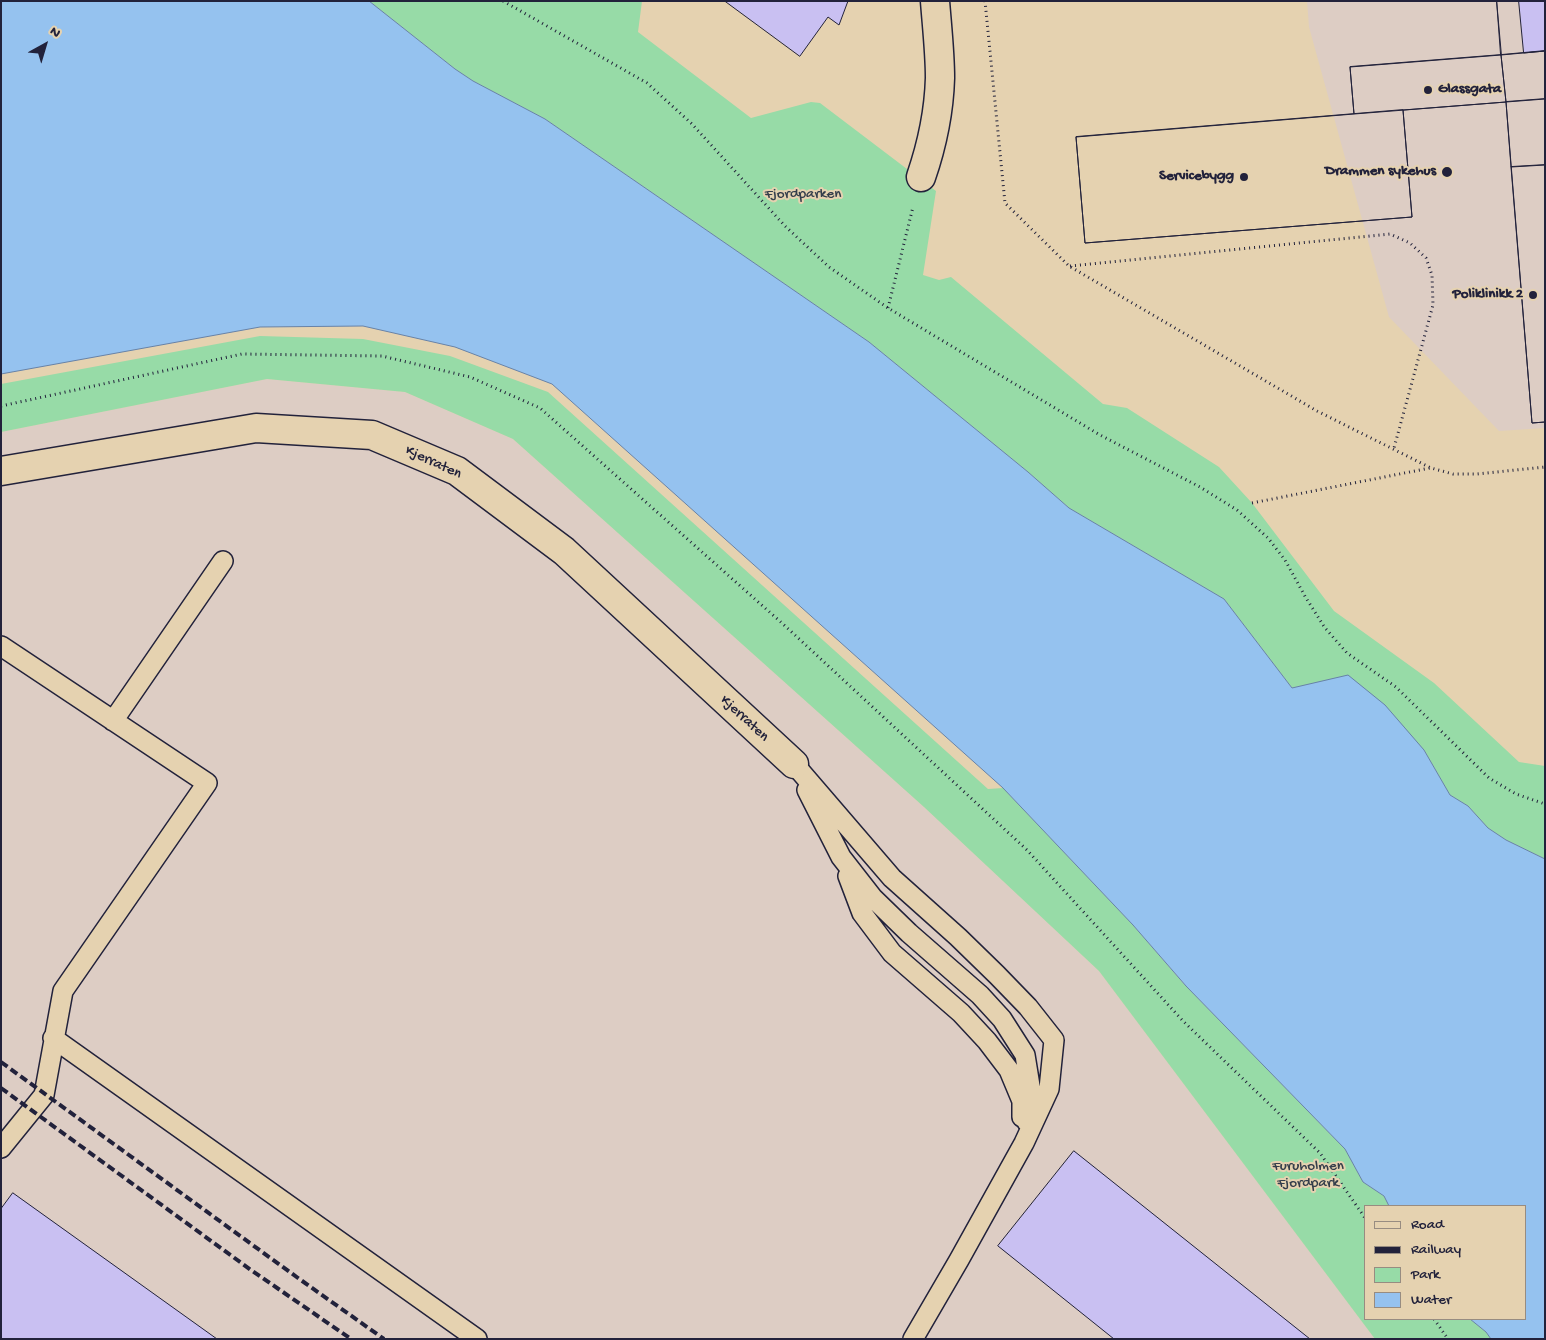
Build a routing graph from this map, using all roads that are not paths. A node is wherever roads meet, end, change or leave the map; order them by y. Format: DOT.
graph roads {
  1 [pos="935,1"];
  2 [pos="921,177"];
  3 [pos="1,471"];
  4 [pos="223,560"];
  5 [pos="1,646"];
  6 [pos="113,721"];
  7 [pos="794,764"];
  8 [pos="841,857"];
  9 [pos="53,1038"];
  10 [pos="1024,1144"];
  11 [pos="1,1148"];
  12 [pos="477,1339"];
  13 [pos="913,1339"];
  1 -- 2 [label="street"];
  3 -- 7 [label="street, Kjerraten"];
  4 -- 6 [label="lane"];
  5 -- 6 [label="lane"];
  6 -- 9 [label="lane"];
  7 -- 8 [label="lane"];
  7 -- 10 [label="lane"];
  8 -- 10 [label="lane"];
  8 -- 10 [label="lane"];
  9 -- 11 [label="lane"];
  9 -- 12 [label="lane"];
  10 -- 13 [label="lane"];
}
